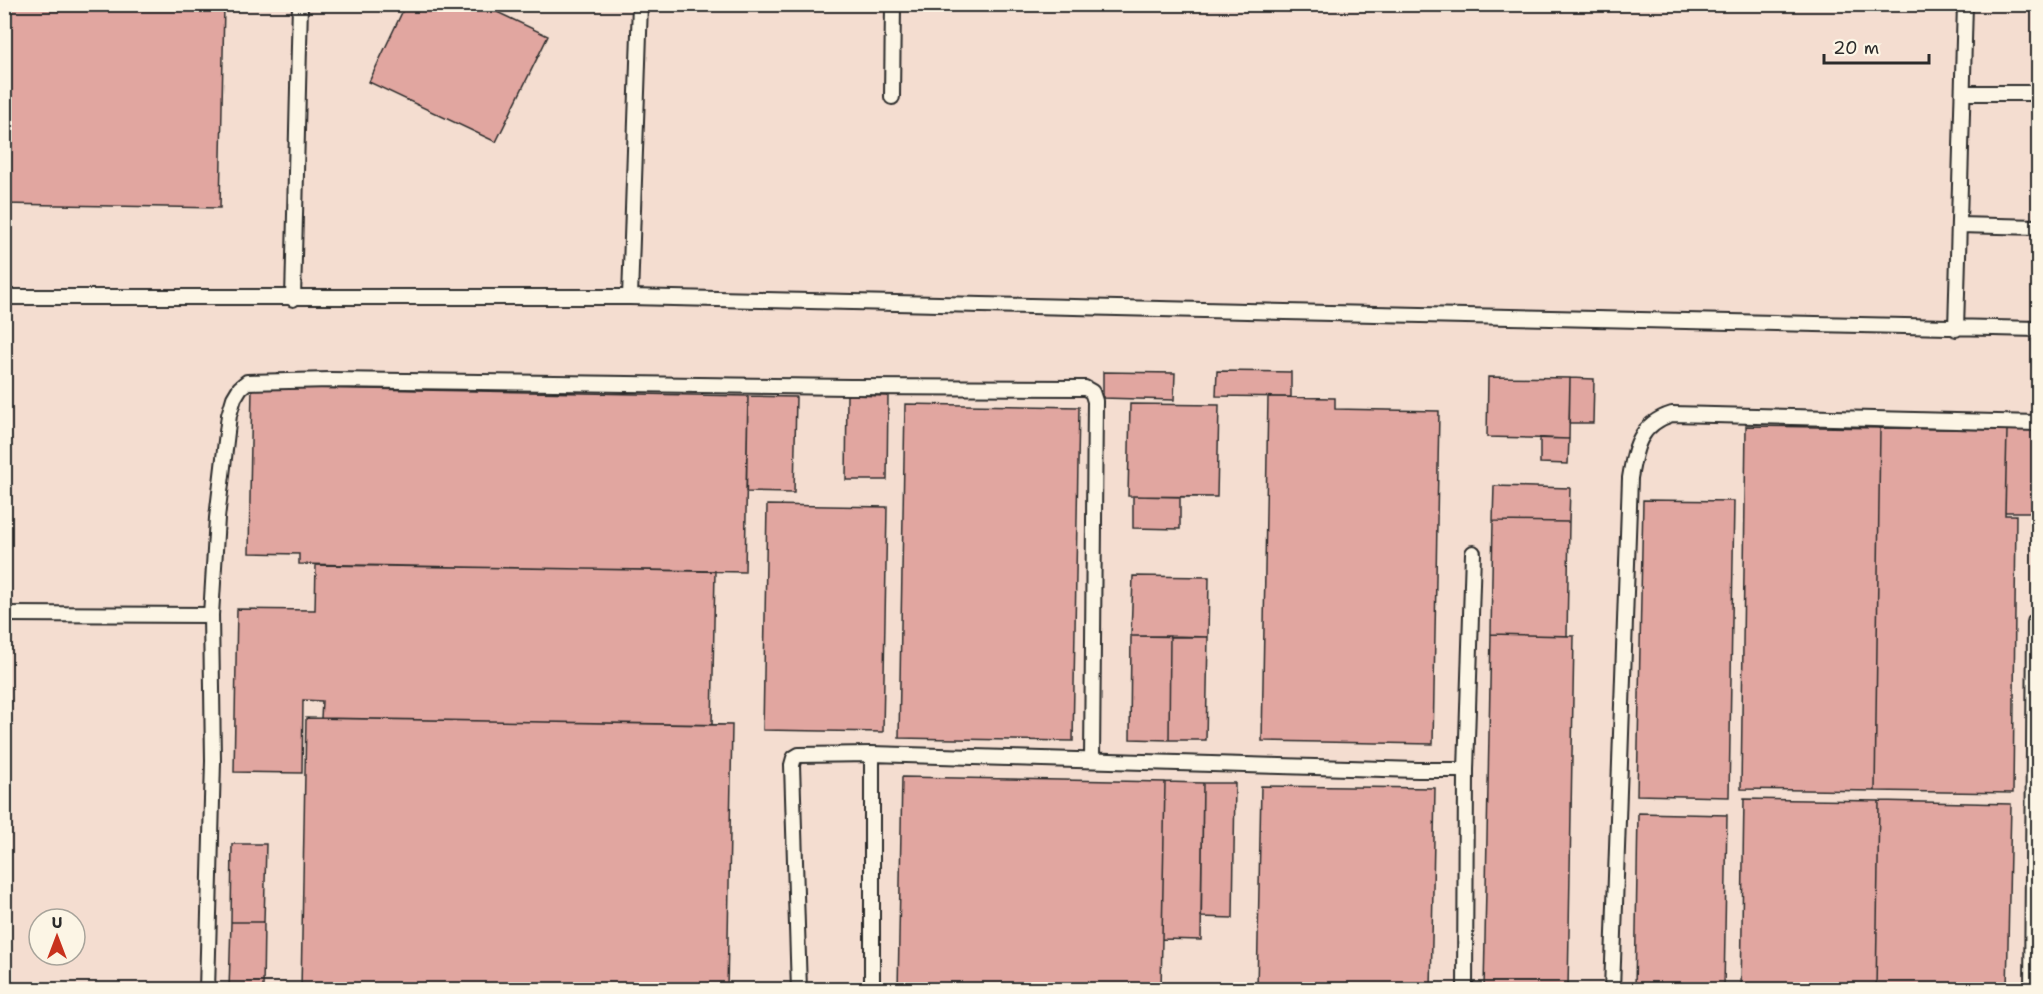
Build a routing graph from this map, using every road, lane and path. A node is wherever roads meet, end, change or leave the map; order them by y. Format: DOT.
graph roads {
  1 [pos="300,4"];
  2 [pos="640,4"];
  3 [pos="893,4"];
  4 [pos="1965,4"];
  5 [pos="1963,93"];
  6 [pos="2038,93"];
  7 [pos="892,97"];
  8 [pos="1959,225"];
  9 [pos="2038,227"];
  10 [pos="4,297"];
  11 [pos="630,297"];
  12 [pos="293,298"];
  13 [pos="1956,329"];
  14 [pos="2038,329"];
  15 [pos="2038,423"];
  16 [pos="1473,553"];
  17 [pos="4,614"];
  18 [pos="211,615"];
  19 [pos="2035,622"];
  20 [pos="872,754"];
  21 [pos="1092,760"];
  22 [pos="1466,770"];
  23 [pos="2036,778"];
  24 [pos="207,990"];
  25 [pos="799,990"];
  26 [pos="872,990"];
  27 [pos="1465,990"];
  28 [pos="1612,990"];
  29 [pos="2032,990"];
  1 -- 12 [label="lane"];
  2 -- 11 [label="lane"];
  3 -- 7 [label="lane"];
  4 -- 5 [label="lane"];
  5 -- 6 [label="lane"];
  5 -- 8 [label="lane"];
  8 -- 9 [label="lane"];
  8 -- 13 [label="lane"];
  10 -- 12 [label="lane"];
  11 -- 12 [label="lane"];
  11 -- 13 [label="lane"];
  13 -- 14 [label="lane"];
  15 -- 28 [label="lane"];
  16 -- 22 [label="lane"];
  17 -- 18 [label="lane"];
  18 -- 21 [label="lane"];
  18 -- 24 [label="lane"];
  19 -- 23 [label="lane"];
  20 -- 21 [label="lane"];
  20 -- 25 [label="lane"];
  20 -- 26 [label="lane"];
  21 -- 22 [label="lane"];
  22 -- 27 [label="lane"];
  23 -- 29 [label="lane"];
}
